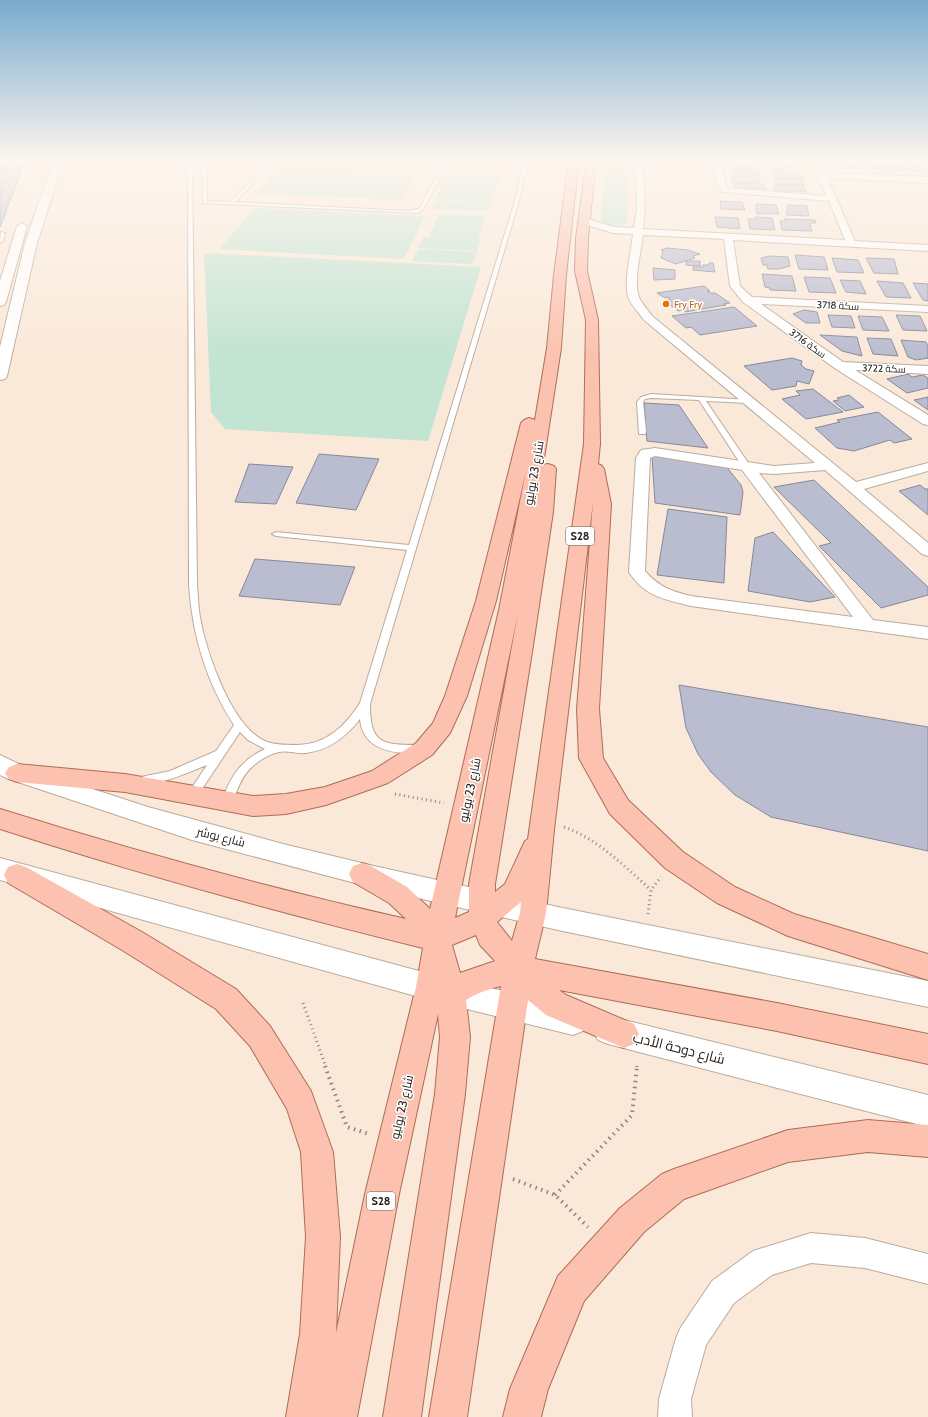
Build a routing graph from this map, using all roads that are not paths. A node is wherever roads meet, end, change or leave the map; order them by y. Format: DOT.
graph roads {
  1 [pos="22,225"];
  2 [pos="37,225"];
  3 [pos="191,225"];
  4 [pos="510,225"];
  5 [pos="566,225"];
  6 [pos="584,225"];
  7 [pos="640,225"];
  8 [pos="843,225"];
  9 [pos="583,230"];
  10 [pos="614,230"];
  11 [pos="639,231"];
  12 [pos="3,233"];
  13 [pos="728,236"];
  14 [pos="0,241"];
  15 [pos="851,243"];
  16 [pos="928,248"];
  17 [pos="747,300"];
  18 [pos="0,302"];
  19 [pos="928,309"];
  20 [pos="554,348"];
  21 [pos="840,366"];
  22 [pos="928,370"];
  23 [pos="0,376"];
  24 [pos="701,399"];
  25 [pos="748,401"];
  26 [pos="928,421"];
  27 [pos="642,432"];
  28 [pos="592,444"];
  29 [pos="828,466"];
  30 [pos="747,467"];
  31 [pos="928,467"];
  32 [pos="854,487"];
  33 [pos="276,534"];
  34 [pos="412,548"];
  35 [pos="928,551"];
  36 [pos="867,624"];
  37 [pos="928,632"];
  38 [pos="365,704"];
  39 [pos="239,725"];
  40 [pos="278,748"];
  41 [pos="424,749"];
  42 [pos="221,753"];
  43 [pos="9,769"];
  44 [pos="125,783"];
  45 [pos="192,795"];
  46 [pos="227,801"];
  47 [pos="0,819"];
  48 [pos="542,830"];
  49 [pos="9,872"];
  50 [pos="362,874"];
  51 [pos="446,894"];
  52 [pos="487,909"];
  53 [pos="533,913"];
  54 [pos="437,939"];
  55 [pos="928,967"];
  56 [pos="518,969"];
  57 [pos="440,990"];
  58 [pos="928,994"];
  59 [pos="513,1006"];
  60 [pos="624,1034"];
  61 [pos="928,1049"];
  62 [pos="928,1111"];
  63 [pos="928,1141"];
  64 [pos="928,1269"];
  65 [pos="305,1417"];
  66 [pos="338,1417"];
  67 [pos="402,1417"];
  68 [pos="448,1417"];
  69 [pos="522,1417"];
  70 [pos="675,1417"];
  1 -- 18 [label="street"];
  2 -- 23 [label="street"];
  3 -- 39 [label="lane"];
  4 -- 34 [label="lane"];
  5 -- 20 [label="main road, شارع 23 يوليو"];
  6 -- 9 [label="main road, S28"];
  7 -- 11 [label="street"];
  8 -- 15 [label="street"];
  9 -- 10 [label="street"];
  9 -- 10 [label="street"];
  9 -- 28 [label="main road, S28"];
  10 -- 11 [label="street"];
  11 -- 13 [label="street"];
  11 -- 25 [label="street"];
  12 -- 14 [label="lane"];
  13 -- 15 [label="street"];
  13 -- 17 [label="street, سكة 3716"];
  15 -- 16 [label="street"];
  17 -- 19 [label="street, سكة 3718"];
  17 -- 21 [label="street, سكة 3716"];
  20 -- 41 [label="main road"];
  20 -- 51 [label="main road, شارع 23 يوليو"];
  20 -- 52 [label="main road"];
  21 -- 22 [label="street, سكة 3722"];
  21 -- 26 [label="street, سكة 3716"];
  24 -- 25 [label="lane"];
  24 -- 27 [label="lane"];
  24 -- 30 [label="lane"];
  25 -- 29 [label="street"];
  28 -- 48 [label="main road, S28"];
  28 -- 55 [label="main road"];
  29 -- 30 [label="street"];
  29 -- 32 [label="street"];
  30 -- 36 [label="street"];
  30 -- 36 [label="street"];
  31 -- 32 [label="street"];
  32 -- 35 [label="street"];
  33 -- 34 [label="lane"];
  34 -- 38 [label="lane"];
  36 -- 37 [label="street"];
  38 -- 40 [label="lane"];
  38 -- 41 [label="lane"];
  39 -- 40 [label="lane"];
  39 -- 42 [label="lane"];
  40 -- 46 [label="lane"];
  41 -- 46 [label="main road"];
  42 -- 44 [label="lane"];
  42 -- 45 [label="lane"];
  43 -- 44 [label="main road"];
  43 -- 50 [label="street, شارع بوشر"];
  44 -- 45 [label="main road"];
  45 -- 46 [label="main road"];
  47 -- 54 [label="main road"];
  48 -- 52 [label="main road"];
  48 -- 53 [label="main road, S28"];
  49 -- 57 [label="street"];
  49 -- 65 [label="main road"];
  50 -- 51 [label="street, شارع بوشر"];
  50 -- 54 [label="main road"];
  51 -- 52 [label="street"];
  51 -- 54 [label="main road, شارع 23 يوليو"];
  52 -- 53 [label="street"];
  52 -- 54 [label="main road"];
  52 -- 56 [label="main road"];
  53 -- 56 [label="main road, S28"];
  53 -- 58 [label="street"];
  54 -- 57 [label="main road"];
  56 -- 57 [label="main road"];
  56 -- 59 [label="main road, S28"];
  56 -- 60 [label="main road"];
  56 -- 61 [label="main road"];
  57 -- 59 [label="street, شارع دوحة الأدب"];
  57 -- 66 [label="main road, شارع 23 يوليو / S28"];
  57 -- 67 [label="main road"];
  59 -- 60 [label="street, شارع دوحة الأدب"];
  59 -- 68 [label="main road, S28"];
  60 -- 62 [label="street, شارع دوحة الأدب"];
  63 -- 69 [label="main road"];
  64 -- 70 [label="street"];
}
